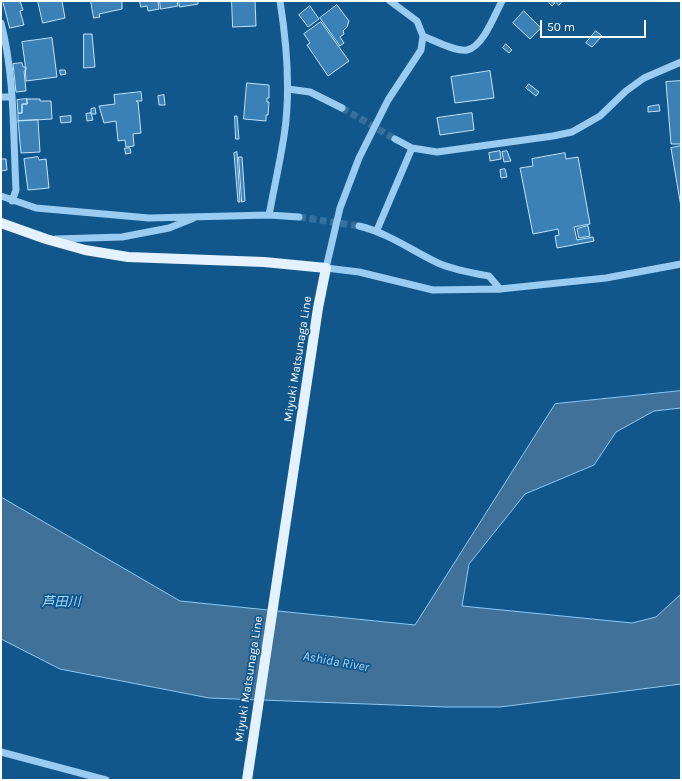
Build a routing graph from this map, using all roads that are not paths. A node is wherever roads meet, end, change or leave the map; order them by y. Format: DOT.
graph roads {
  1 [pos="280,1"];
  2 [pos="390,1"];
  3 [pos="502,1"];
  4 [pos="1,24"];
  5 [pos="423,36"];
  6 [pos="681,62"];
  7 [pos="288,89"];
  8 [pos="1,97"];
  9 [pos="12,97"];
  10 [pos="342,108"];
  11 [pos="395,139"];
  12 [pos="412,148"];
  13 [pos="1,196"];
  14 [pos="12,201"];
  15 [pos="269,215"];
  16 [pos="198,216"];
  17 [pos="299,217"];
  18 [pos="1,223"];
  19 [pos="359,226"];
  20 [pos="377,230"];
  21 [pos="46,240"];
  22 [pos="681,264"];
  23 [pos="326,268"];
  24 [pos="500,289"];
  25 [pos="1,752"];
  26 [pos="106,780"];
  27 [pos="247,780"];
  1 -- 7 [label="street"];
  2 -- 5 [label="street"];
  3 -- 5 [label="street"];
  4 -- 9 [label="street"];
  5 -- 23 [label="street"];
  6 -- 12 [label="street"];
  7 -- 10 [label="street"];
  7 -- 15 [label="street"];
  8 -- 9 [label="street"];
  9 -- 14 [label="street"];
  11 -- 12 [label="street"];
  12 -- 20 [label="street"];
  13 -- 14 [label="street"];
  14 -- 16 [label="street"];
  15 -- 16 [label="street"];
  15 -- 17 [label="street"];
  16 -- 21 [label="street"];
  18 -- 21 [label="main road"];
  19 -- 20 [label="street"];
  20 -- 24 [label="street"];
  21 -- 23 [label="main road"];
  22 -- 24 [label="street"];
  23 -- 24 [label="street"];
  23 -- 27 [label="main road, Miyuki Matsunaga Line"];
  25 -- 26 [label="street"];
}
